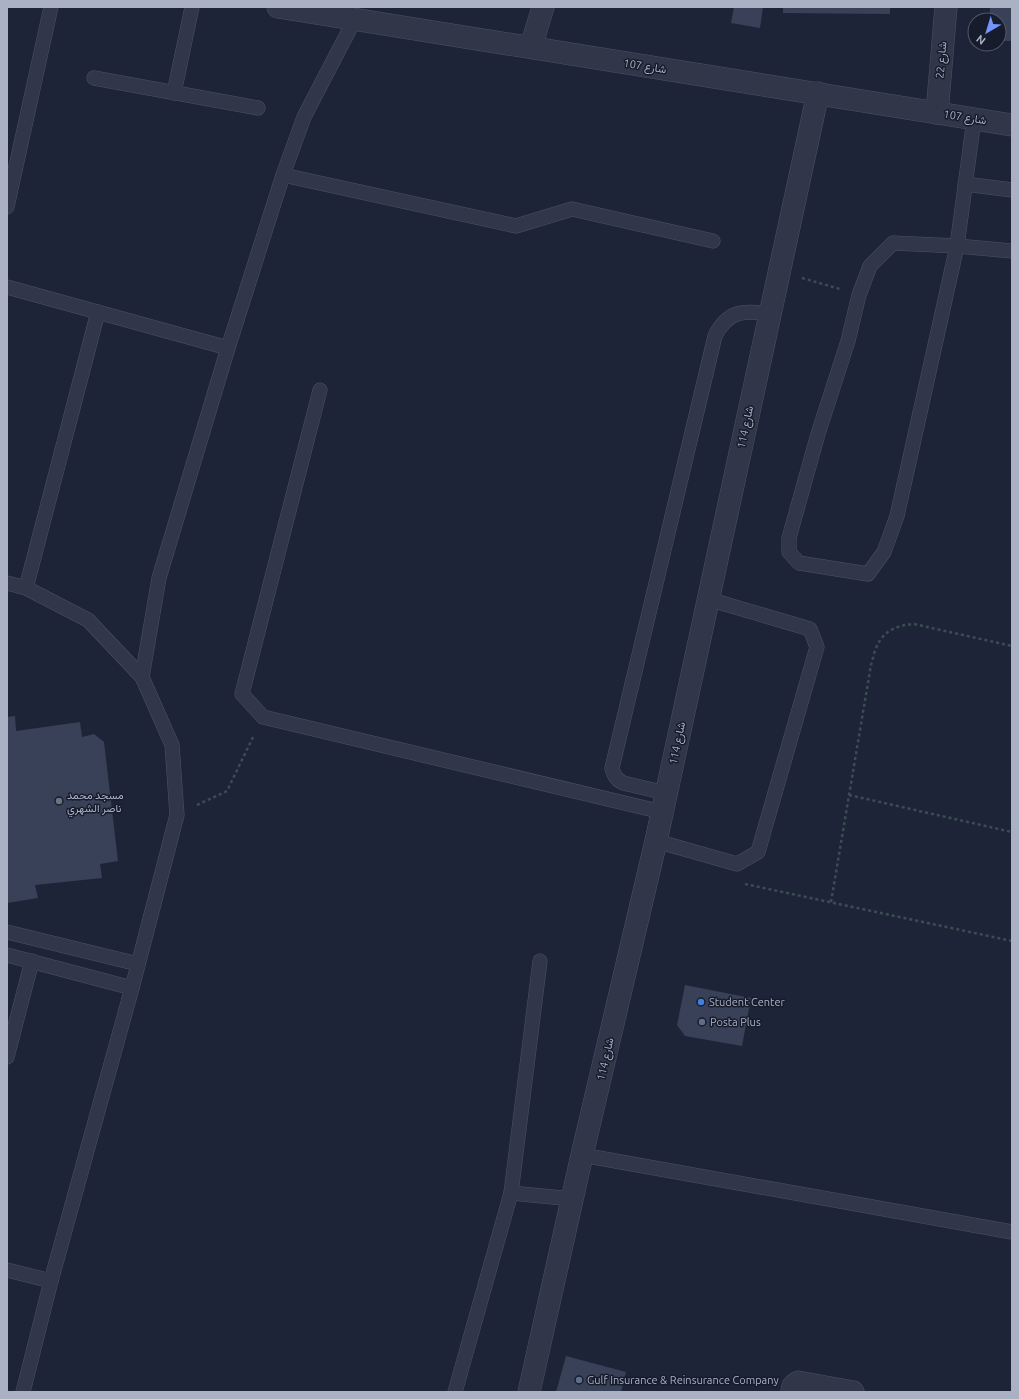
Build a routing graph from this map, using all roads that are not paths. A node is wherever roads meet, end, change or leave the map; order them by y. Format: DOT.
graph roads {
  1 [pos="51,7"];
  2 [pos="192,7"];
  3 [pos="278,7"];
  4 [pos="543,7"];
  5 [pos="946,7"];
  6 [pos="355,19"];
  7 [pos="531,48"];
  8 [pos="94,78"];
  9 [pos="174,93"];
  10 [pos="818,93"];
  11 [pos="258,108"];
  12 [pos="937,113"];
  13 [pos="974,118"];
  14 [pos="1012,125"];
  15 [pos="283,175"];
  16 [pos="965,184"];
  17 [pos="1012,190"];
  18 [pos="7,207"];
  19 [pos="713,241"];
  20 [pos="957,246"];
  21 [pos="1012,250"];
  22 [pos="7,288"];
  23 [pos="98,312"];
  24 [pos="770,314"];
  25 [pos="228,348"];
  26 [pos="320,390"];
  27 [pos="7,583"];
  28 [pos="26,588"];
  29 [pos="708,599"];
  30 [pos="142,677"];
  31 [pos="664,802"];
  32 [pos="656,841"];
  33 [pos="7,932"];
  34 [pos="7,955"];
  35 [pos="32,961"];
  36 [pos="540,961"];
  37 [pos="138,964"];
  38 [pos="132,988"];
  39 [pos="7,1057"];
  40 [pos="582,1154"];
  41 [pos="511,1193"];
  42 [pos="573,1200"];
  43 [pos="1012,1232"];
  44 [pos="7,1270"];
  45 [pos="51,1281"];
  46 [pos="24,1392"];
  47 [pos="455,1392"];
  48 [pos="529,1392"];
  49 [pos="792,1392"];
  50 [pos="853,1392"];
  1 -- 18 [label="lane"];
  2 -- 9 [label="lane"];
  3 -- 6 [label="street, شارع 107"];
  4 -- 7 [label="street"];
  5 -- 12 [label="street, شارع 22"];
  6 -- 7 [label="street, شارع 107"];
  6 -- 15 [label="lane"];
  7 -- 10 [label="street, شارع 107"];
  8 -- 9 [label="lane"];
  9 -- 11 [label="lane"];
  10 -- 12 [label="street, شارع 107"];
  10 -- 24 [label="street, شارع 114"];
  12 -- 13 [label="street, شارع 107"];
  13 -- 14 [label="street, شارع 107"];
  13 -- 16 [label="lane"];
  15 -- 19 [label="lane"];
  15 -- 25 [label="lane"];
  16 -- 17 [label="lane"];
  16 -- 20 [label="lane"];
  20 -- 20 [label="lane"];
  20 -- 21 [label="lane"];
  22 -- 23 [label="lane"];
  23 -- 25 [label="lane"];
  23 -- 28 [label="lane"];
  24 -- 29 [label="street, شارع 114"];
  24 -- 31 [label="lane"];
  25 -- 30 [label="lane"];
  26 -- 31 [label="lane"];
  27 -- 28 [label="lane"];
  28 -- 30 [label="lane"];
  29 -- 31 [label="street, شارع 114"];
  29 -- 32 [label="lane"];
  30 -- 37 [label="lane"];
  31 -- 32 [label="street, شارع 114"];
  32 -- 40 [label="street, شارع 114"];
  33 -- 37 [label="lane"];
  34 -- 35 [label="lane"];
  35 -- 38 [label="lane"];
  35 -- 39 [label="lane"];
  36 -- 41 [label="lane"];
  37 -- 38 [label="lane"];
  38 -- 45 [label="lane"];
  40 -- 42 [label="street, شارع 114"];
  40 -- 43 [label="lane"];
  41 -- 42 [label="lane"];
  41 -- 47 [label="lane"];
  42 -- 48 [label="street, شارع 114"];
  44 -- 45 [label="lane"];
  45 -- 46 [label="lane"];
  49 -- 50 [label="street"];
}
